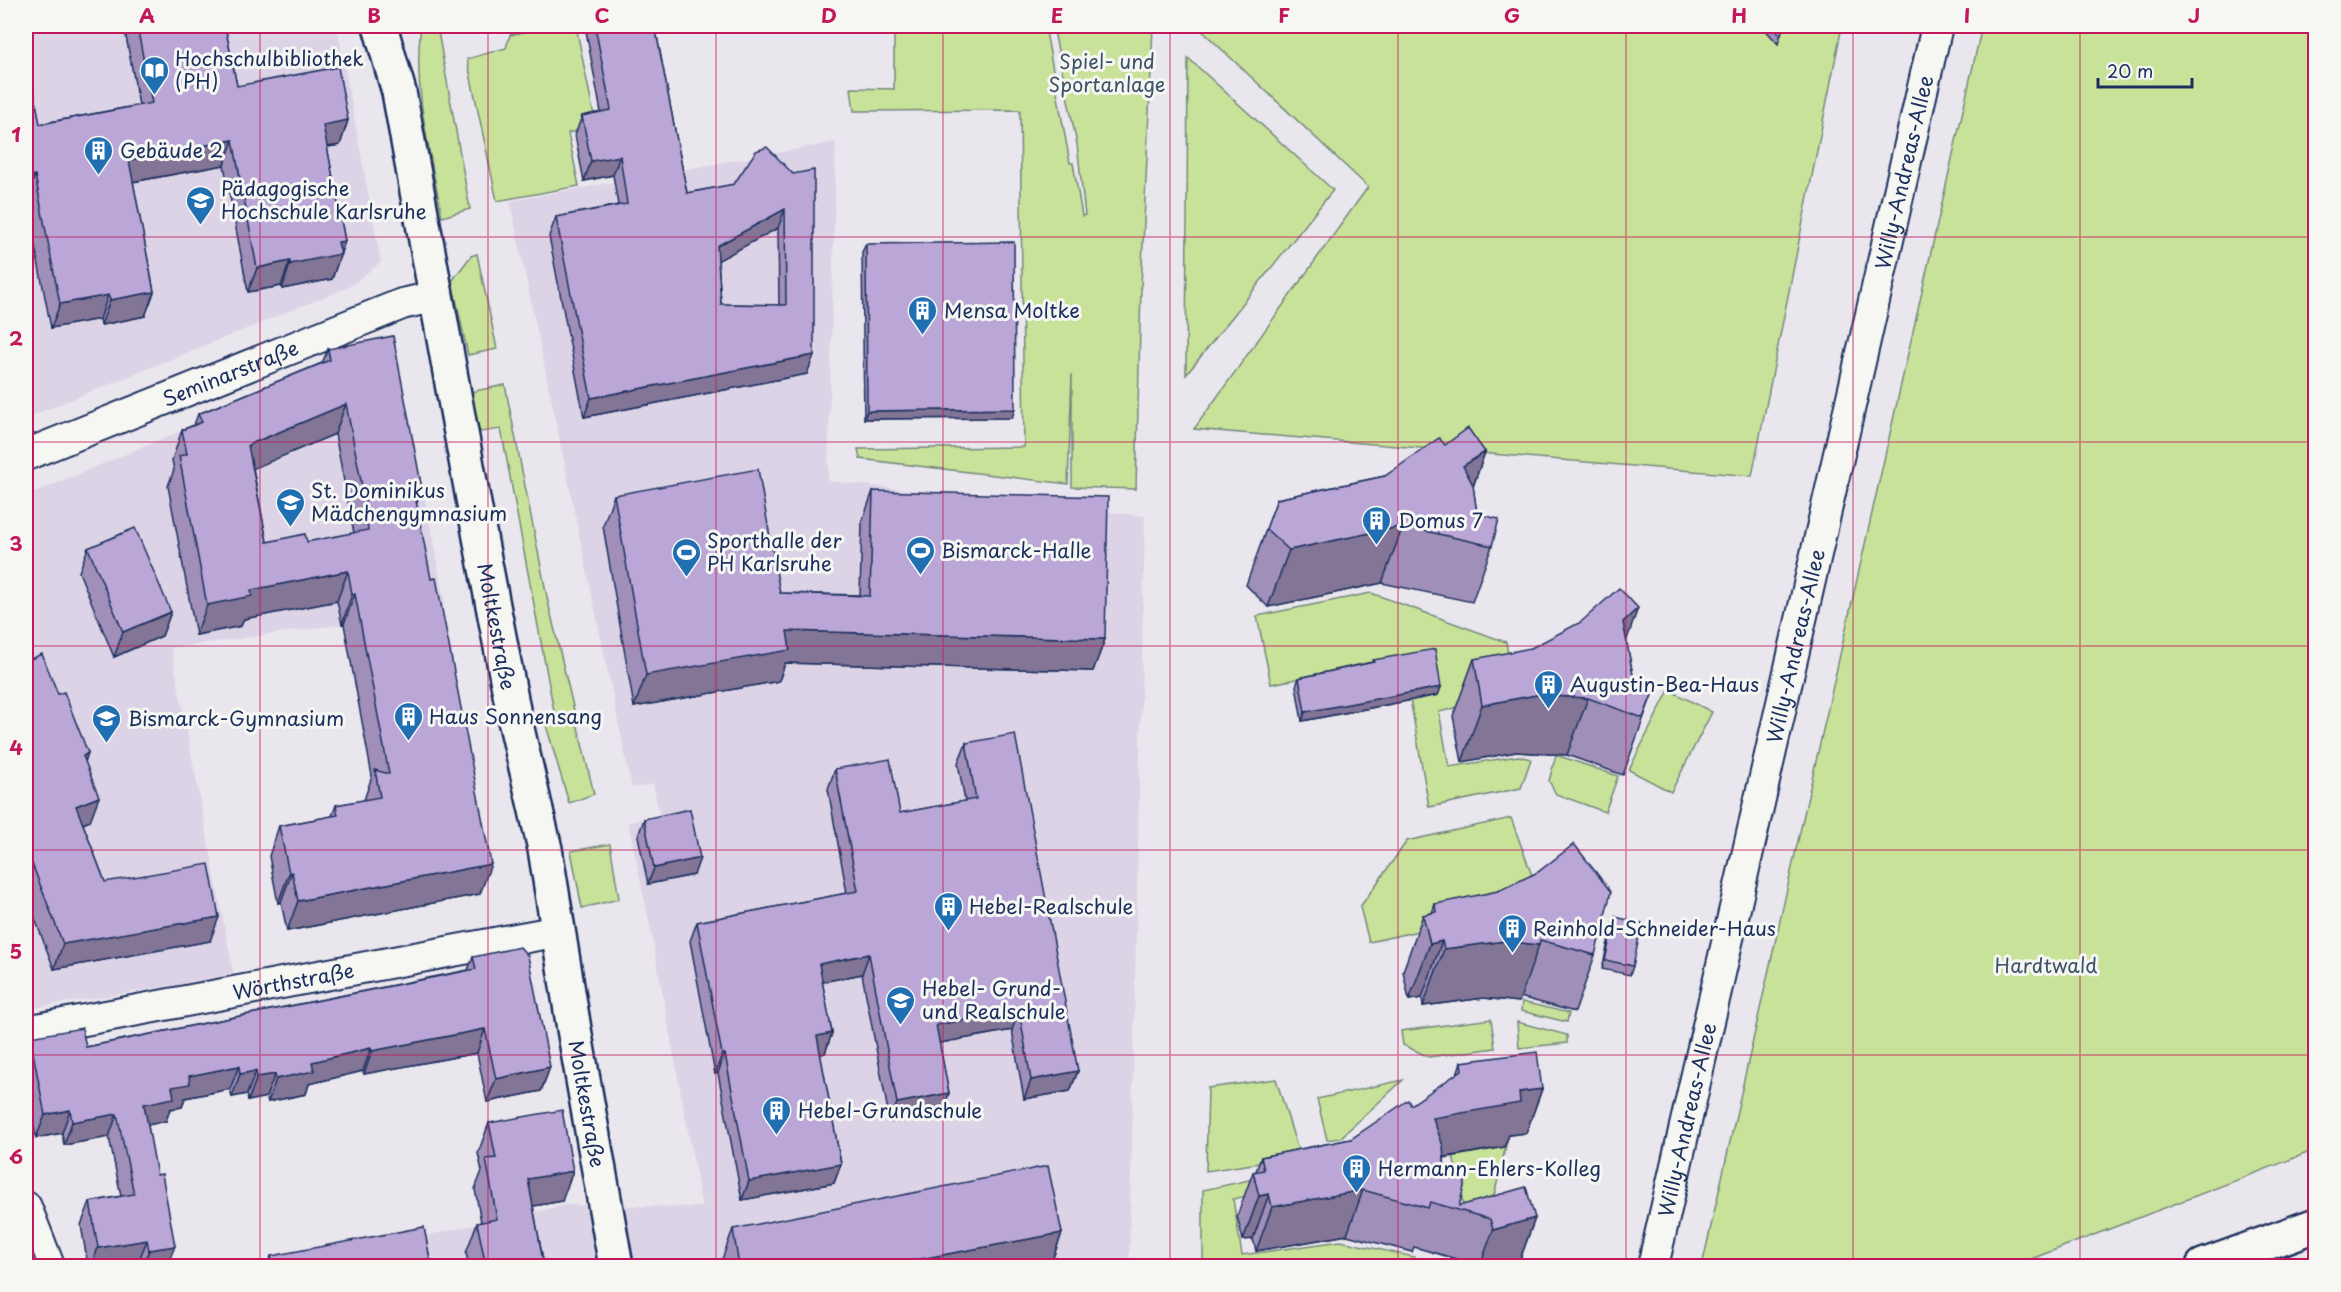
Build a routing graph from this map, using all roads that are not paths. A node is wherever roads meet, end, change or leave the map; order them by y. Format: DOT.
graph roads {
  1 [pos="380,26"];
  2 [pos="398,26"];
  3 [pos="1937,26"];
  4 [pos="399,92"];
  5 [pos="436,296"];
  6 [pos="26,455"];
  7 [pos="559,931"];
  8 [pos="26,1031"];
  9 [pos="26,1207"];
  10 [pos="2316,1225"];
  11 [pos="49,1266"];
  12 [pos="616,1266"];
  13 [pos="1653,1266"];
  14 [pos="2203,1266"];
  1 -- 4 [label="main road, Moltkestraße"];
  2 -- 4 [label="main road, Moltkestraße"];
  3 -- 13 [label="street, Willy-Andreas-Allee"];
  4 -- 5 [label="main road, Moltkestraße"];
  5 -- 6 [label="street, Seminarstraße"];
  5 -- 7 [label="main road, Moltkestraße"];
  7 -- 8 [label="street, Wörthstraße"];
  7 -- 12 [label="main road, Moltkestraße"];
  9 -- 11 [label="street"];
  10 -- 14 [label="main road"];
}
